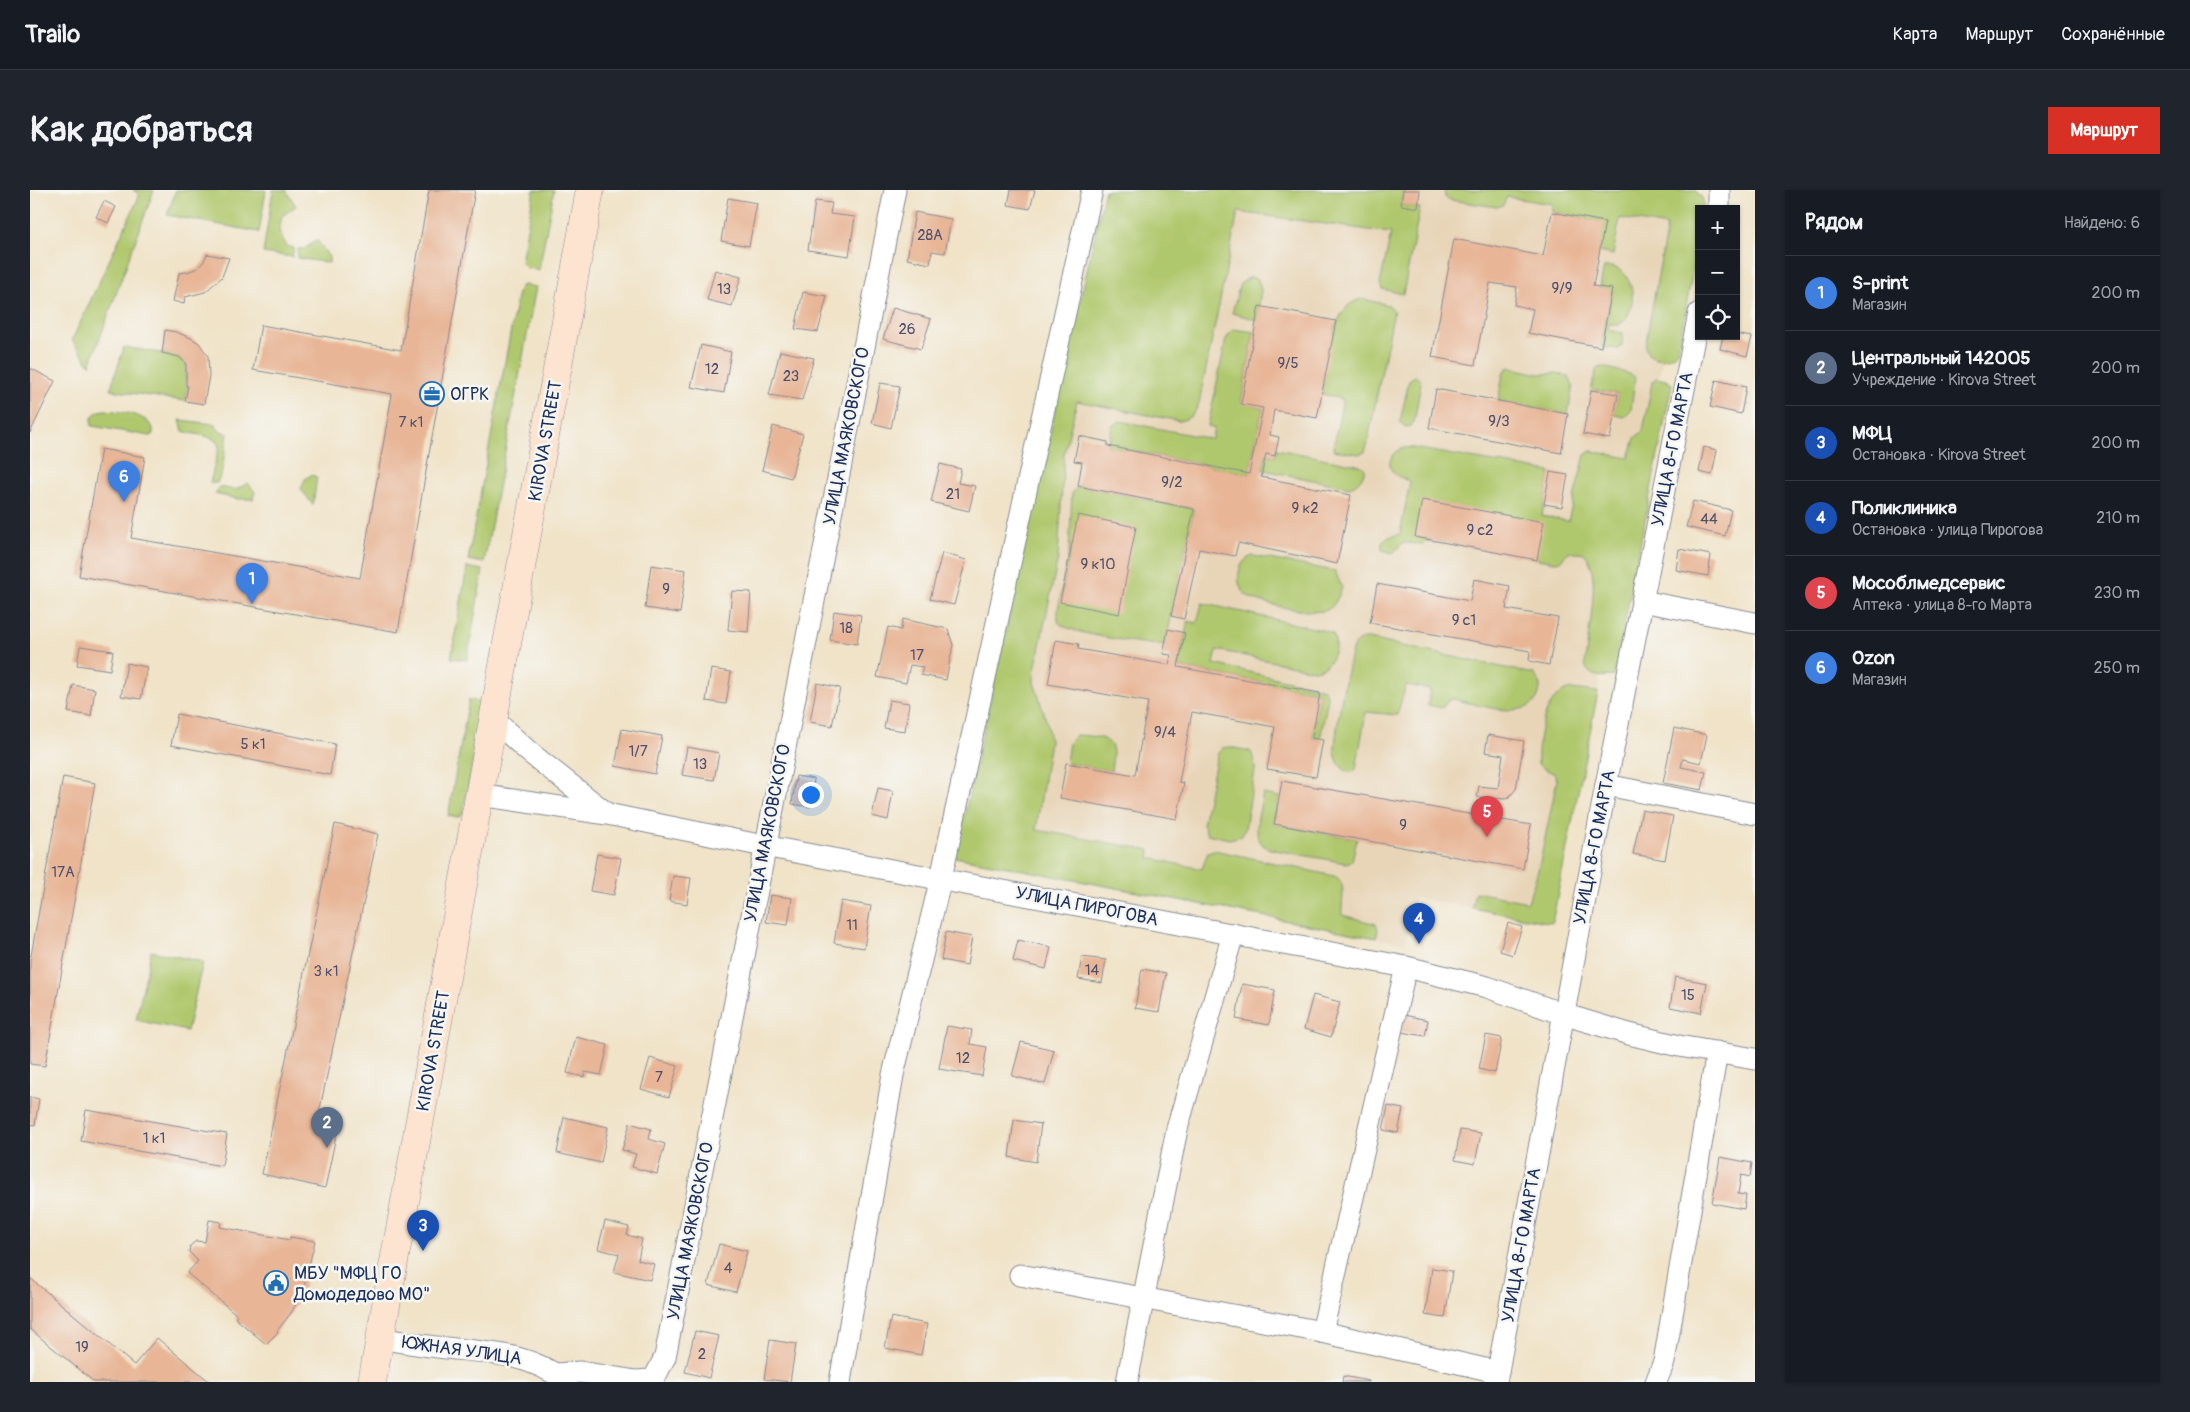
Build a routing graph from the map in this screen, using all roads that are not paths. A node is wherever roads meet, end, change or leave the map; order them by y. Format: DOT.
graph roads {
  1 [pos="590,190"];
  2 [pos="895,190"];
  3 [pos="1092,190"];
  4 [pos="1719,190"];
  5 [pos="1719,205"];
  6 [pos="1695,333"];
  7 [pos="1642,601"];
  8 [pos="1755,623"];
  9 [pos="494,720"];
  10 [pos="1606,785"];
  11 [pos="479,795"];
  12 [pos="607,814"];
  13 [pos="1755,814"];
  14 [pos="764,846"];
  15 [pos="941,878"];
  16 [pos="1233,934"];
  17 [pos="1406,967"];
  18 [pos="1563,1014"];
  19 [pos="1717,1052"];
  20 [pos="1755,1059"];
  21 [pos="1020,1276"];
  22 [pos="1143,1299"];
  23 [pos="1322,1332"];
  24 [pos="380,1338"];
  25 [pos="1497,1377"];
  26 [pos="562,1378"];
  27 [pos="372,1382"];
  28 [pos="840,1382"];
  29 [pos="1127,1382"];
  30 [pos="1656,1382"];
  1 -- 9 [label="street, KIROVA STREET"];
  2 -- 14 [label="street, УЛИЦА МАЯКОВСКОГО"];
  3 -- 15 [label="street"];
  4 -- 5 [label="street"];
  6 -- 7 [label="street, УЛИЦА 8-ГО МАРТА"];
  7 -- 8 [label="street"];
  7 -- 10 [label="street, УЛИЦА 8-ГО МАРТА"];
  9 -- 11 [label="street, KIROVA STREET"];
  9 -- 12 [label="street, УЛИЦА ПИРОГОВА"];
  10 -- 13 [label="street"];
  10 -- 18 [label="street, УЛИЦА 8-ГО МАРТА"];
  11 -- 12 [label="street, УЛИЦА ПИРОГОВА"];
  11 -- 24 [label="street, KIROVA STREET"];
  12 -- 14 [label="street, УЛИЦА ПИРОГОВА"];
  14 -- 15 [label="street, УЛИЦА ПИРОГОВА"];
  14 -- 26 [label="street, УЛИЦА МАЯКОВСКОГО"];
  15 -- 16 [label="street, УЛИЦА ПИРОГОВА"];
  15 -- 28 [label="street"];
  16 -- 17 [label="street, УЛИЦА ПИРОГОВА"];
  16 -- 22 [label="street"];
  17 -- 18 [label="street, УЛИЦА ПИРОГОВА"];
  17 -- 23 [label="street"];
  18 -- 19 [label="street, УЛИЦА ПИРОГОВА"];
  18 -- 25 [label="street, УЛИЦА 8-ГО МАРТА"];
  19 -- 20 [label="street, УЛИЦА ПИРОГОВА"];
  19 -- 30 [label="street"];
  21 -- 22 [label="street"];
  22 -- 23 [label="street"];
  22 -- 29 [label="street"];
  23 -- 25 [label="street"];
  24 -- 26 [label="street, ЮЖНАЯ УЛИЦА"];
  24 -- 27 [label="street, KIROVA STREET"];
}
